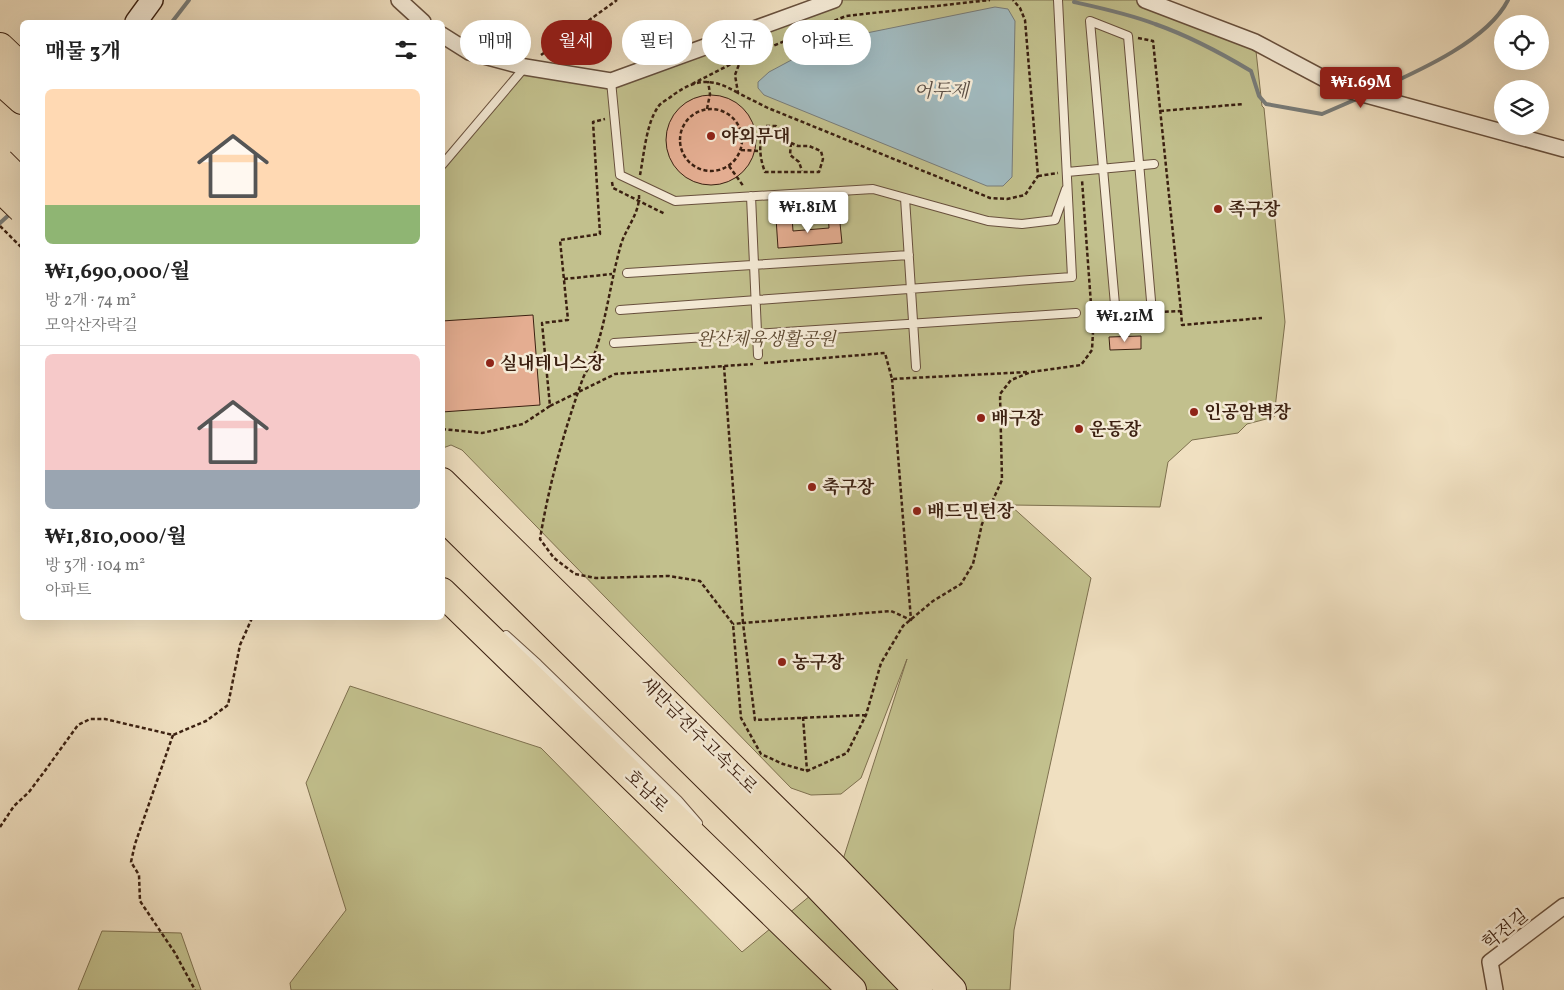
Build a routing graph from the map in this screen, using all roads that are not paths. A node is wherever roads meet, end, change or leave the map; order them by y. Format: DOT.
graph roads {
  1 [pos="152,0"];
  2 [pos="399,0"];
  3 [pos="834,0"];
  4 [pos="1058,0"];
  5 [pos="1145,0"];
  6 [pos="137,20"];
  7 [pos="421,20"];
  8 [pos="445,37"];
  9 [pos="0,48"];
  10 [pos="20,66"];
  11 [pos="525,67"];
  12 [pos="0,80"];
  13 [pos="611,81"];
  14 [pos="20,98"];
  15 [pos="1564,149"];
  16 [pos="445,161"];
  17 [pos="0,162"];
  18 [pos="1154,164"];
  19 [pos="1139,165"];
  20 [pos="1103,168"];
  21 [pos="1067,172"];
  22 [pos="20,178"];
  23 [pos="20,182"];
  24 [pos="1068,185"];
  25 [pos="0,188"];
  26 [pos="0,196"];
  27 [pos="751,196"];
  28 [pos="905,198"];
  29 [pos="20,207"];
  30 [pos="909,255"];
  31 [pos="754,265"];
  32 [pos="627,273"];
  33 [pos="911,288"];
  34 [pos="755,300"];
  35 [pos="620,310"];
  36 [pos="1076,313"];
  37 [pos="914,324"];
  38 [pos="757,334"];
  39 [pos="614,342"];
  40 [pos="758,355"];
  41 [pos="916,367"];
  42 [pos="445,485"];
  43 [pos="445,518"];
  44 [pos="445,595"];
  45 [pos="445,609"];
  46 [pos="501,631"];
  47 [pos="703,828"];
  48 [pos="734,864"];
  49 [pos="1564,906"];
  50 [pos="803,943"];
  51 [pos="833,990"];
  52 [pos="852,990"];
  53 [pos="918,990"];
  54 [pos="952,990"];
  55 [pos="1495,990"];
  1 -- 6 [label="street"];
  2 -- 7 [label="street"];
  3 -- 13 [label="street"];
  4 -- 21 [label="lane"];
  5 -- 15 [label="street"];
  8 -- 11 [label="street"];
  9 -- 10 [label="highway"];
  11 -- 13 [label="street"];
  11 -- 16 [label="lane"];
  12 -- 14 [label="highway"];
  13 -- 27 [label="lane"];
  17 -- 23 [label="highway, bridge"];
  18 -- 19 [label="lane"];
  19 -- 20 [label="lane"];
  19 -- 20 [label="lane"];
  19 -- 20 [label="lane"];
  20 -- 21 [label="lane"];
  21 -- 24 [label="lane"];
  22 -- 26 [label="street"];
  24 -- 28 [label="lane"];
  24 -- 33 [label="lane"];
  25 -- 29 [label="highway, bridge"];
  27 -- 28 [label="lane"];
  27 -- 31 [label="lane"];
  28 -- 30 [label="lane"];
  30 -- 31 [label="lane"];
  30 -- 33 [label="lane"];
  31 -- 32 [label="lane"];
  31 -- 34 [label="lane"];
  33 -- 34 [label="lane"];
  33 -- 37 [label="lane"];
  34 -- 35 [label="lane"];
  34 -- 38 [label="lane"];
  36 -- 37 [label="lane"];
  37 -- 38 [label="lane"];
  37 -- 41 [label="lane"];
  38 -- 39 [label="lane"];
  38 -- 40 [label="lane"];
  42 -- 54 [label="highway, 새만금전주고속도로"];
  43 -- 53 [label="highway, 새만금전주고속도로"];
  44 -- 50 [label="highway, 호남로"];
  45 -- 51 [label="highway, 호남로"];
  46 -- 47 [label="lane"];
  48 -- 50 [label="lane"];
  49 -- 55 [label="street, 학전길"];
  50 -- 52 [label="highway, 호남로"];
}
